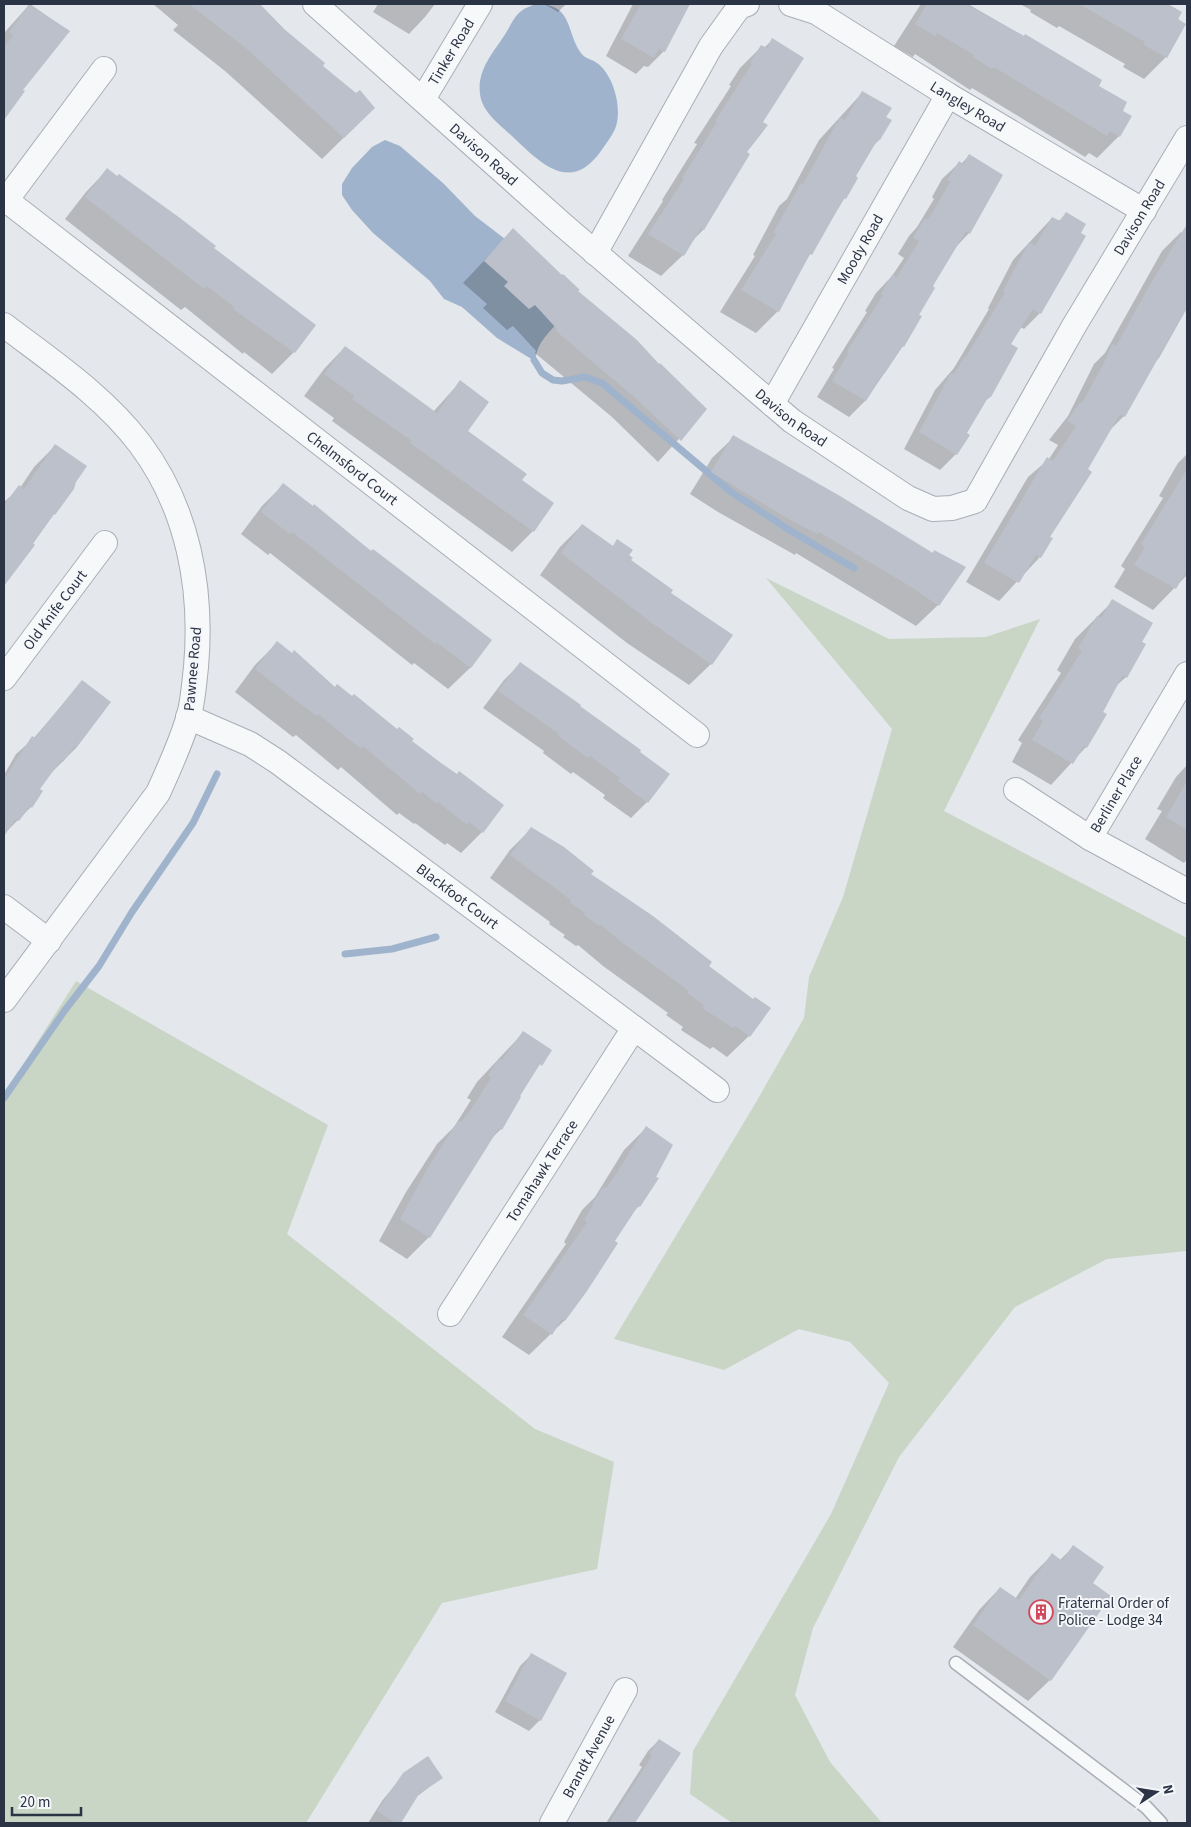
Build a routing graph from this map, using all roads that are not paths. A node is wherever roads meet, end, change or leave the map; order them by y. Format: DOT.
graph roads {
  1 [pos="315,4"];
  2 [pos="480,4"];
  3 [pos="746,4"];
  4 [pos="791,4"];
  5 [pos="104,69"];
  6 [pos="948,95"];
  7 [pos="423,99"];
  8 [pos="1187,138"];
  9 [pos="5,201"];
  10 [pos="1144,211"];
  11 [pos="595,252"];
  12 [pos="4,325"];
  13 [pos="772,404"];
  14 [pos="105,543"];
  15 [pos="1187,674"];
  16 [pos="4,678"];
  17 [pos="188,717"];
  18 [pos="697,735"];
  19 [pos="1016,790"];
  20 [pos="1090,838"];
  21 [pos="1187,891"];
  22 [pos="4,907"];
  23 [pos="49,941"];
  24 [pos="4,1000"];
  25 [pos="634,1028"];
  26 [pos="717,1090"];
  27 [pos="450,1314"];
  28 [pos="956,1663"];
  29 [pos="625,1690"];
  30 [pos="552,1823"];
  31 [pos="1161,1823"];
  1 -- 7 [label="street, Davison Road"];
  2 -- 7 [label="street, Tinker Road"];
  3 -- 11 [label="street"];
  4 -- 6 [label="street, Langley Road"];
  5 -- 9 [label="street"];
  6 -- 10 [label="street, Langley Road"];
  6 -- 13 [label="street, Moody Road"];
  7 -- 11 [label="street, Davison Road"];
  8 -- 10 [label="street, Davison Road"];
  9 -- 18 [label="street, Chelmsford Court"];
  10 -- 13 [label="street, Davison Road"];
  11 -- 13 [label="street, Davison Road"];
  12 -- 17 [label="street, Pawnee Road"];
  14 -- 16 [label="street, Old Knife Court"];
  15 -- 20 [label="street, Berliner Place"];
  17 -- 23 [label="street, Pawnee Road"];
  17 -- 25 [label="street, Blackfoot Court"];
  19 -- 20 [label="street, Berliner Place"];
  20 -- 21 [label="street"];
  22 -- 23 [label="street"];
  23 -- 24 [label="street, Pawnee Road"];
  25 -- 26 [label="street, Blackfoot Court"];
  25 -- 27 [label="street, Tomahawk Terrace"];
  28 -- 31 [label="lane"];
  29 -- 30 [label="street, Brandt Avenue"];
}
